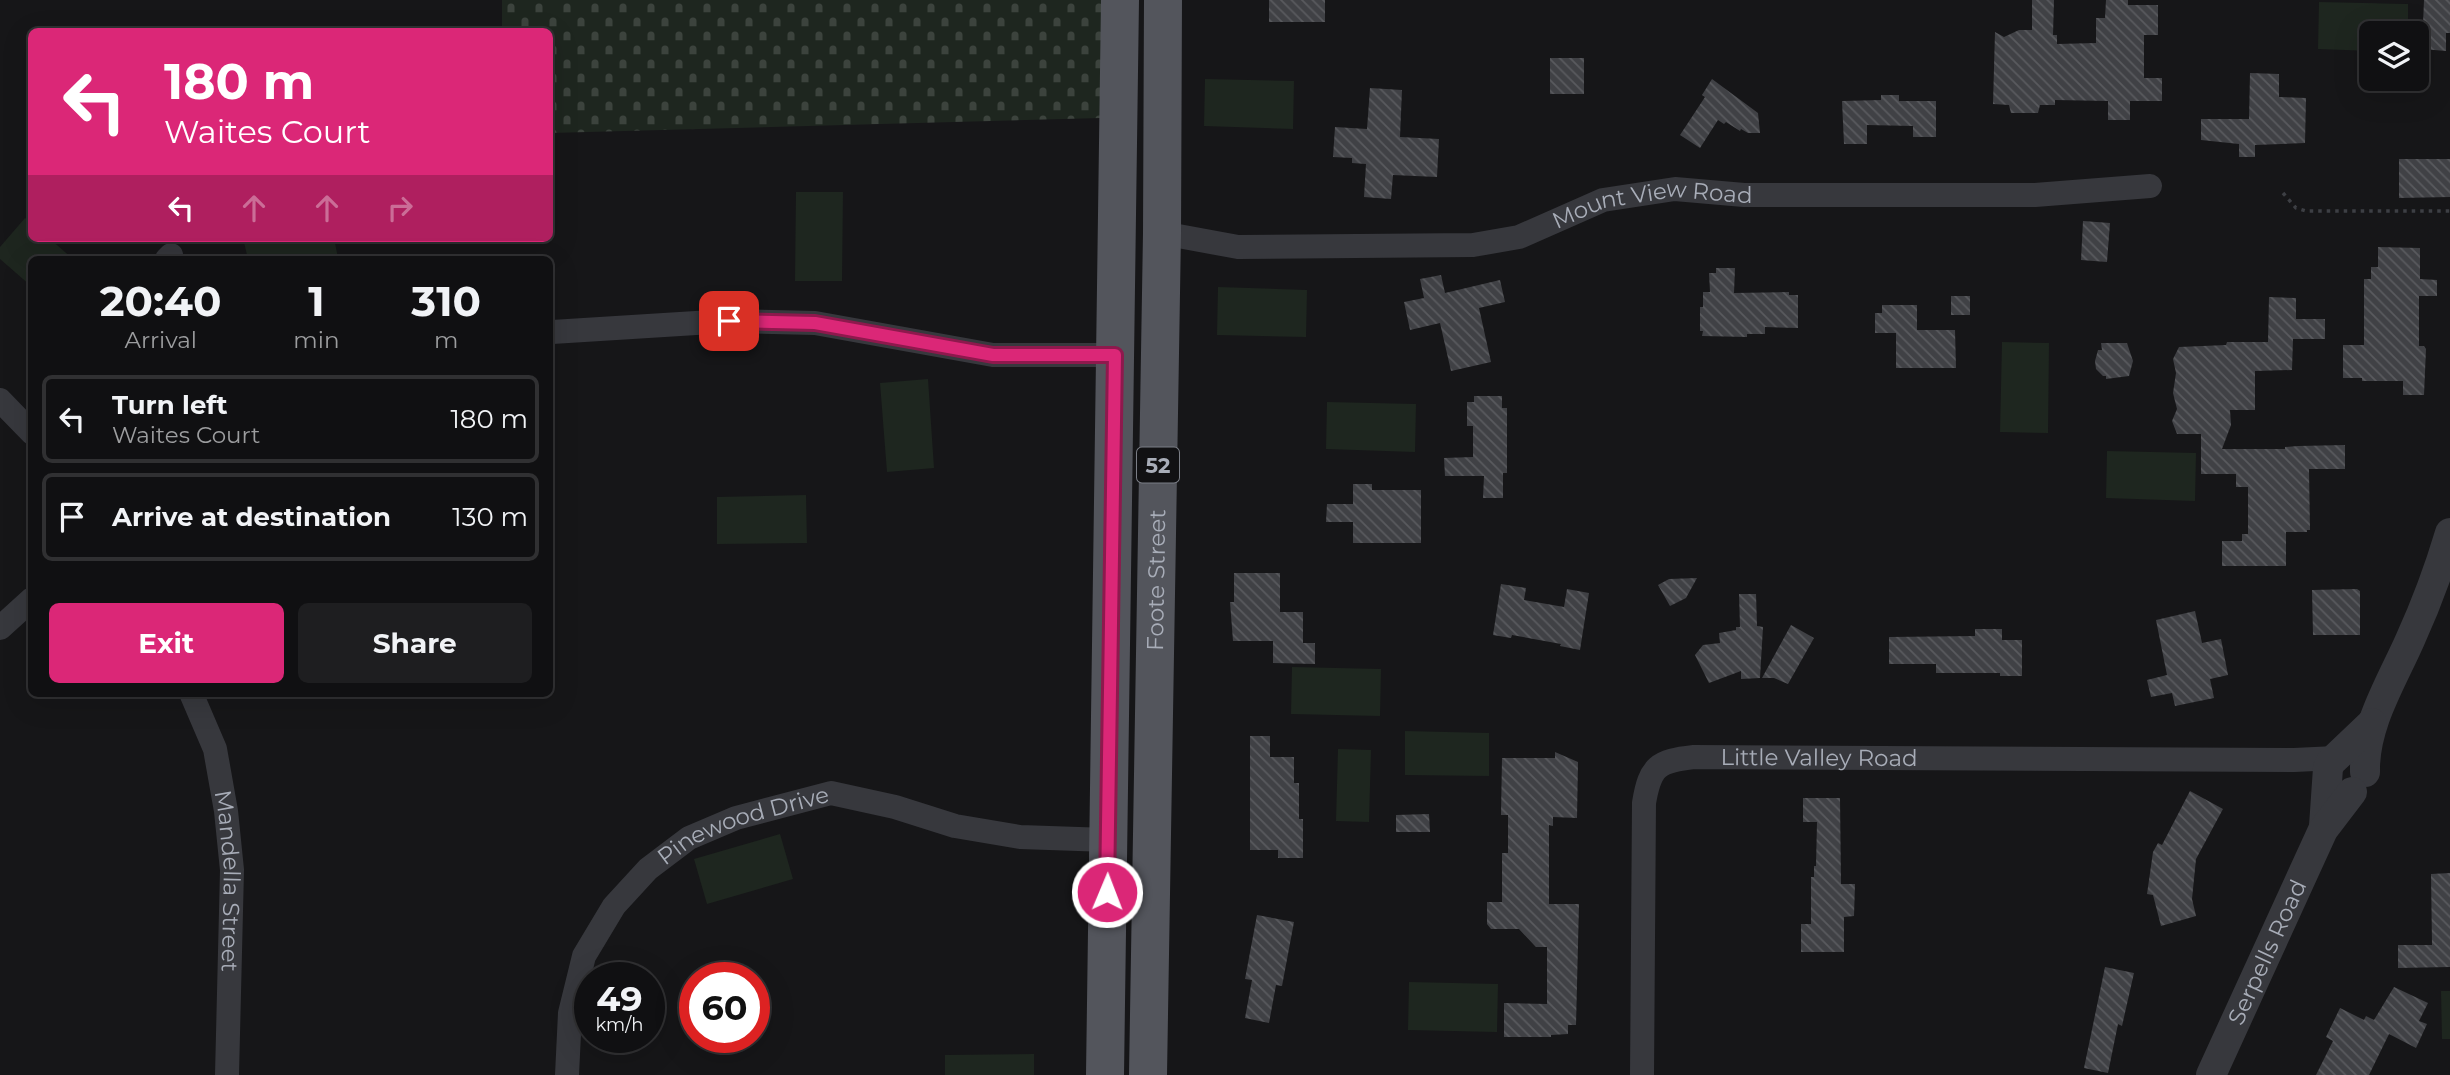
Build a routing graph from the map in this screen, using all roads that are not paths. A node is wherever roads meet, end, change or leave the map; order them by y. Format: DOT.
graph roads {
  1 [pos="1120,0"];
  2 [pos="1163,0"];
  3 [pos="2150,186"];
  4 [pos="1162,233"];
  5 [pos="553,332"];
  6 [pos="1115,355"];
  7 [pos="2450,533"];
  8 [pos="1112,566"];
  9 [pos="1157,566"];
  10 [pos="28,603"];
  11 [pos="0,628"];
  12 [pos="193,697"];
  13 [pos="2345,775"];
  14 [pos="1108,840"];
  15 [pos="228,1075"];
  16 [pos="567,1075"];
  17 [pos="1105,1075"];
  18 [pos="1148,1075"];
  19 [pos="1642,1075"];
  20 [pos="2211,1075"];
  1 -- 6 [label="main road, Foote Street / 52"];
  2 -- 4 [label="main road, Foote Street / 52"];
  3 -- 4 [label="street, Mount View Road"];
  4 -- 9 [label="main road, Foote Street / 52"];
  5 -- 6 [label="street"];
  6 -- 8 [label="main road, Foote Street / 52"];
  7 -- 13 [label="street, Serpells Road"];
  8 -- 9 [label="main road"];
  8 -- 14 [label="main road, Foote Street / 52"];
  9 -- 18 [label="main road, Foote Street / 52"];
  10 -- 11 [label="street"];
  12 -- 15 [label="street, Mandella Street"];
  13 -- 19 [label="street, Little Valley Road"];
  13 -- 20 [label="street, Serpells Road"];
  14 -- 16 [label="street, Pinewood Drive"];
  14 -- 17 [label="main road, Foote Street / 52"];
}
